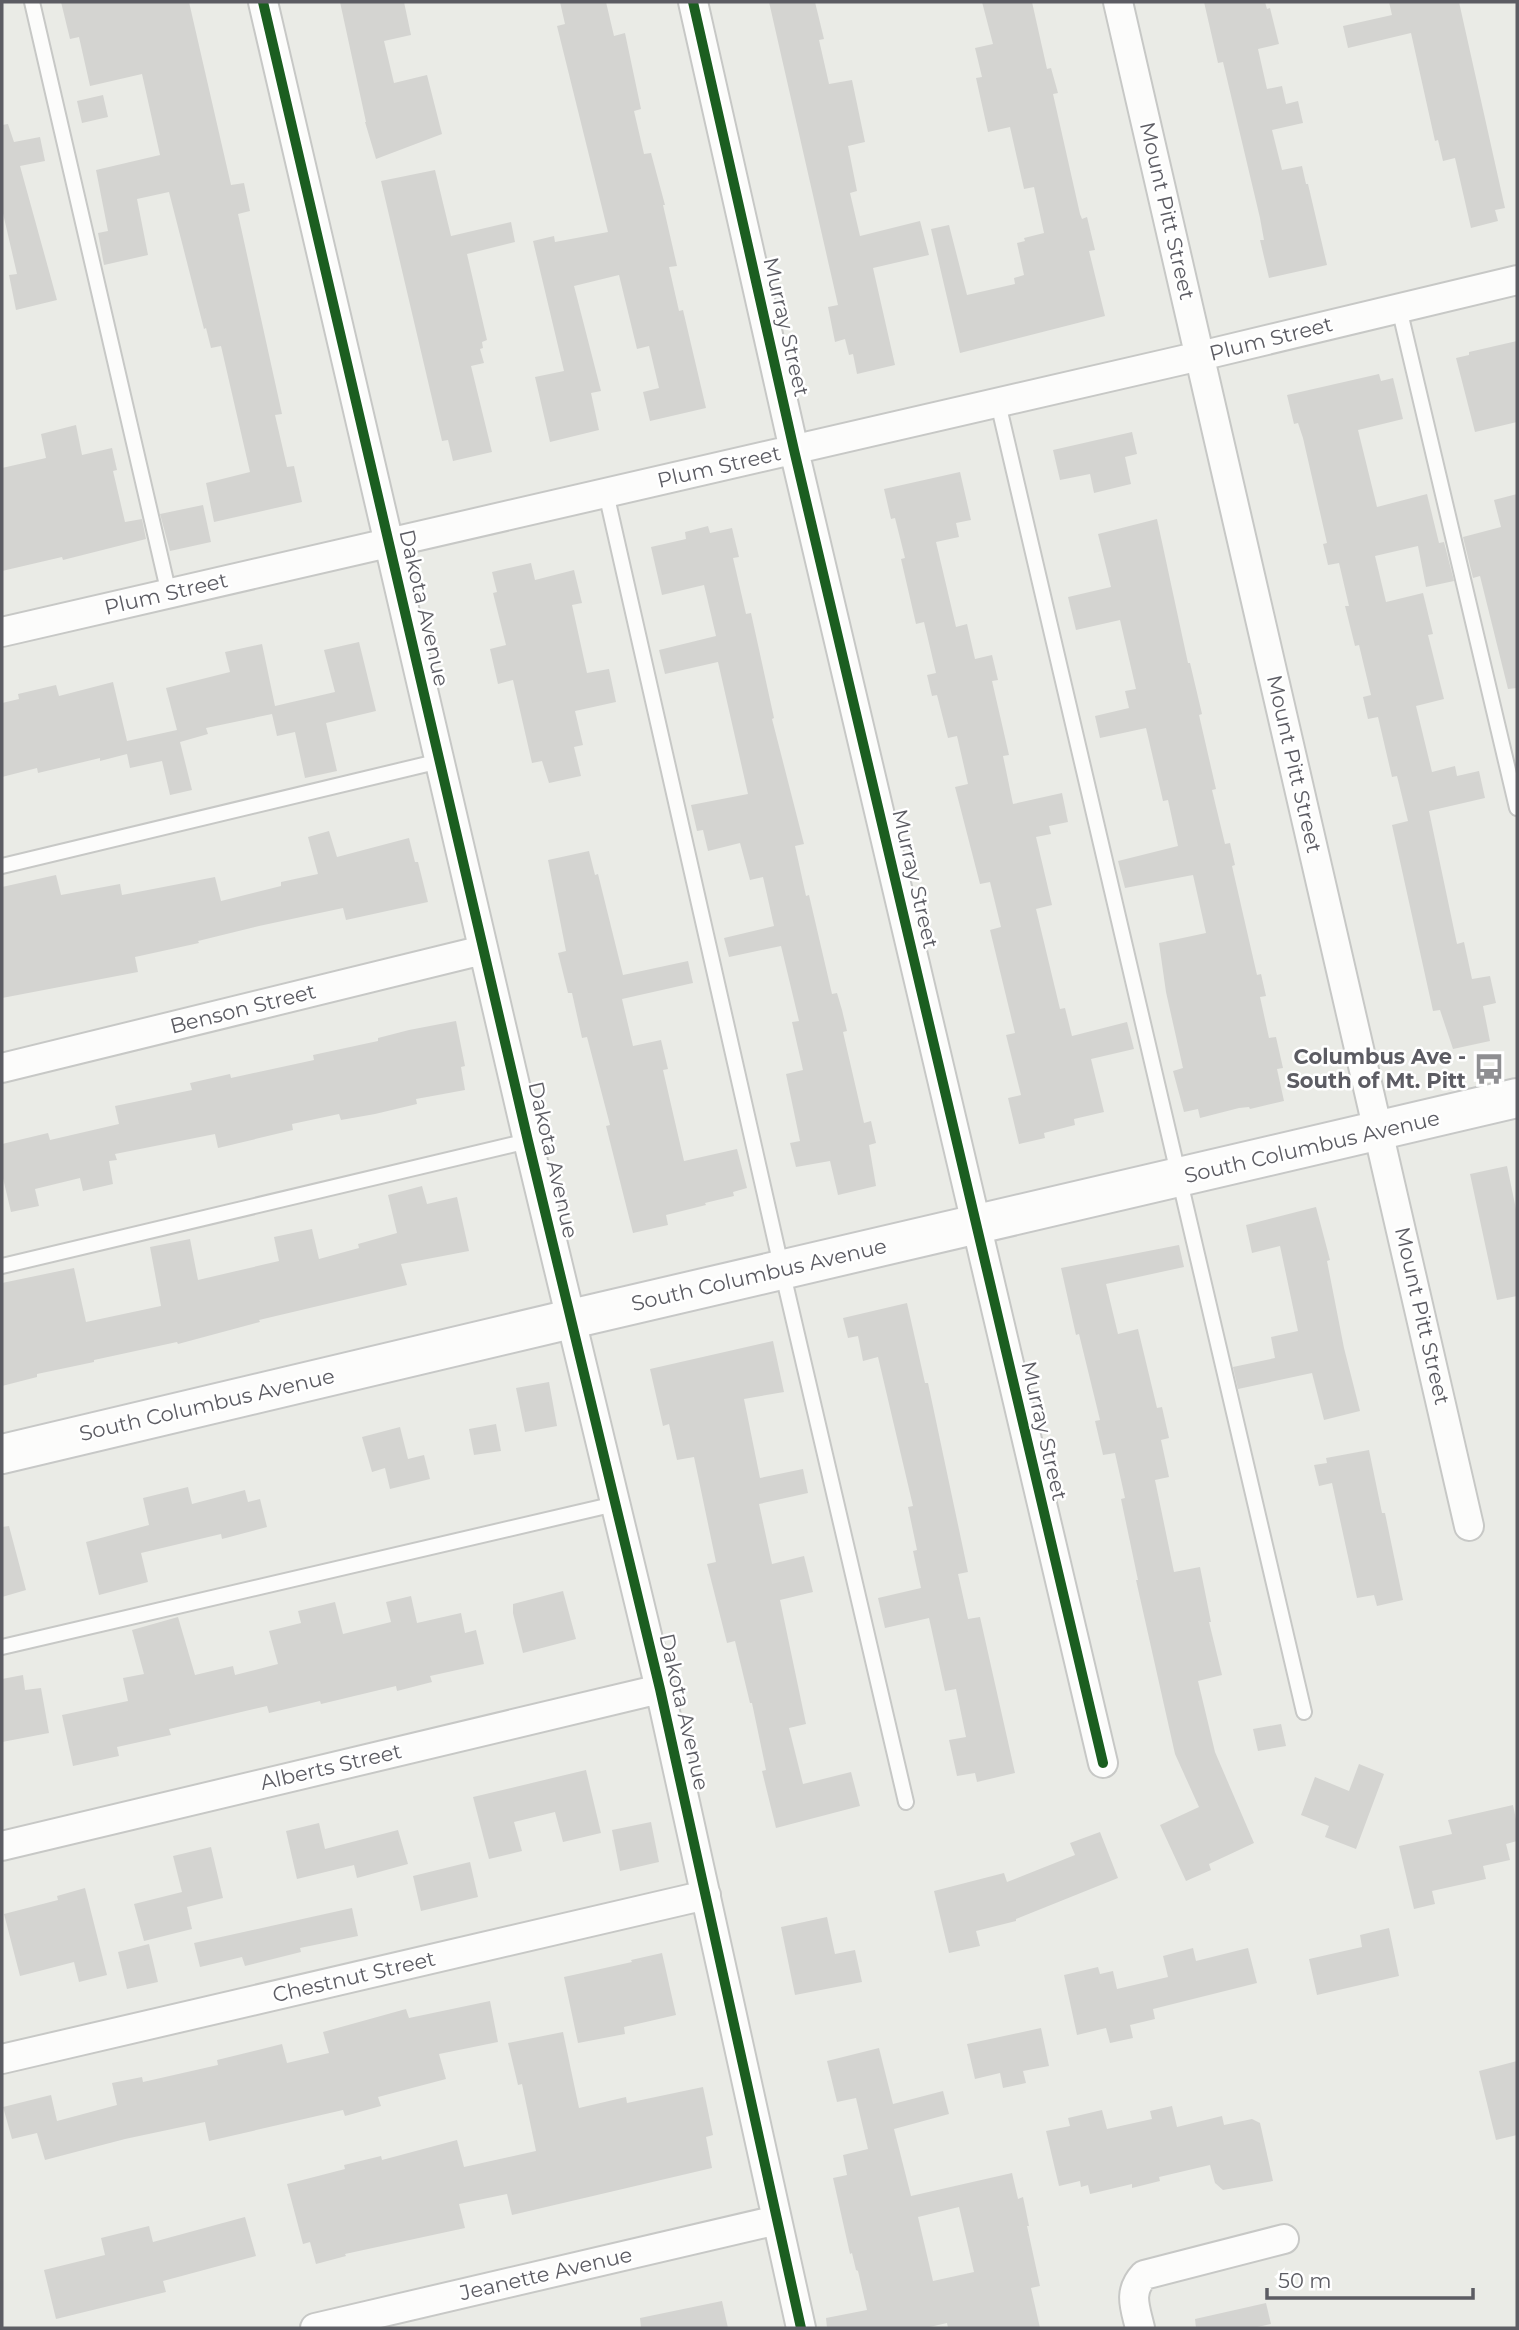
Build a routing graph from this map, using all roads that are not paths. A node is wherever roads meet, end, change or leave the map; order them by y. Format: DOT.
graph roads {
  1 [pos="32,2"];
  2 [pos="263,2"];
  3 [pos="693,2"];
  4 [pos="1118,2"];
  5 [pos="1517,280"];
  6 [pos="1399,308"];
  7 [pos="1200,356"];
  8 [pos="998,403"];
  9 [pos="794,450"];
  10 [pos="606,493"];
  11 [pos="390,544"];
  12 [pos="169,593"];
  13 [pos="2,632"];
  14 [pos="440,761"];
  15 [pos="1517,808"];
  16 [pos="2,866"];
  17 [pos="483,950"];
  18 [pos="2,1069"];
  19 [pos="1517,1098"];
  20 [pos="1380,1131"];
  21 [pos="528,1141"];
  22 [pos="1179,1178"];
  23 [pos="976,1226"];
  24 [pos="2,1266"];
  25 [pos="782,1270"];
  26 [pos="571,1319"];
  27 [pos="2,1454"];
  28 [pos="615,1504"];
  29 [pos="1469,1526"];
  30 [pos="2,1647"];
  31 [pos="660,1689"];
  32 [pos="1304,1712"];
  33 [pos="1104,1763"];
  34 [pos="906,1802"];
  35 [pos="2,1846"];
  36 [pos="706,1895"];
  37 [pos="2,2059"];
  38 [pos="777,2220"];
  39 [pos="1284,2239"];
  40 [pos="315,2328"];
  41 [pos="801,2328"];
  42 [pos="1140,2328"];
  1 -- 12 [label="lane"];
  2 -- 11 [label="street, Dakota Avenue"];
  3 -- 9 [label="street, Murray Street"];
  4 -- 7 [label="street, Mount Pitt Street"];
  5 -- 6 [label="street, Plum Street"];
  6 -- 7 [label="street, Plum Street"];
  6 -- 15 [label="lane"];
  7 -- 8 [label="street, Plum Street"];
  7 -- 20 [label="street, Mount Pitt Street"];
  8 -- 9 [label="street, Plum Street"];
  8 -- 22 [label="lane"];
  9 -- 10 [label="street, Plum Street"];
  9 -- 23 [label="street, Murray Street"];
  10 -- 11 [label="street, Plum Street"];
  10 -- 25 [label="lane"];
  11 -- 12 [label="street, Plum Street"];
  11 -- 14 [label="street, Dakota Avenue"];
  12 -- 13 [label="street, Plum Street"];
  14 -- 16 [label="lane"];
  14 -- 17 [label="street, Dakota Avenue"];
  17 -- 18 [label="street, Benson Street"];
  17 -- 21 [label="street, Dakota Avenue"];
  19 -- 20 [label="main road, South Columbus Avenue"];
  20 -- 22 [label="main road, South Columbus Avenue"];
  20 -- 29 [label="street, Mount Pitt Street"];
  21 -- 24 [label="lane"];
  21 -- 26 [label="street, Dakota Avenue"];
  22 -- 23 [label="main road, South Columbus Avenue"];
  22 -- 32 [label="lane"];
  23 -- 25 [label="main road, South Columbus Avenue"];
  23 -- 33 [label="street, Murray Street"];
  25 -- 26 [label="main road, South Columbus Avenue"];
  25 -- 34 [label="lane"];
  26 -- 27 [label="main road, South Columbus Avenue"];
  26 -- 28 [label="street, Dakota Avenue"];
  28 -- 30 [label="lane"];
  28 -- 31 [label="street, Dakota Avenue"];
  31 -- 35 [label="street, Alberts Street"];
  31 -- 36 [label="street, Dakota Avenue"];
  36 -- 37 [label="street, Chestnut Street"];
  36 -- 38 [label="street, Dakota Avenue"];
  38 -- 40 [label="street, Jeanette Avenue"];
  38 -- 41 [label="street, Dakota Avenue"];
  39 -- 42 [label="street"];
}
